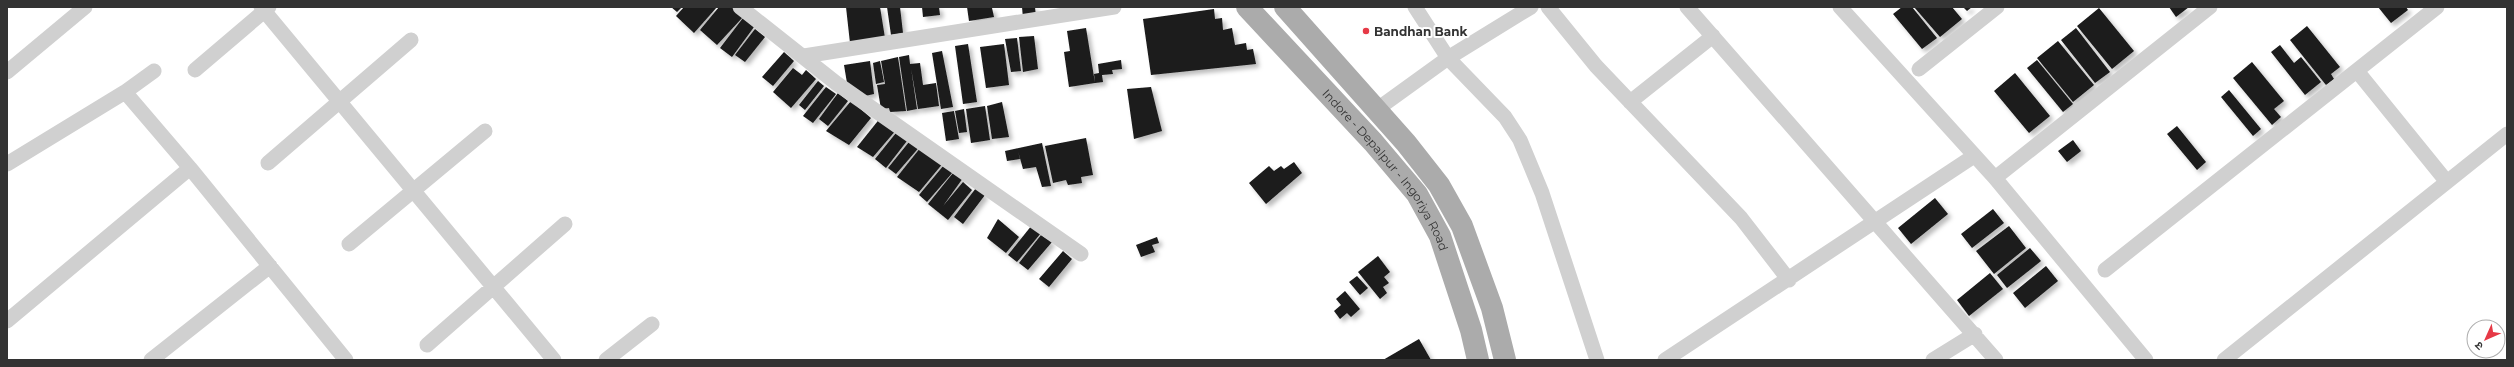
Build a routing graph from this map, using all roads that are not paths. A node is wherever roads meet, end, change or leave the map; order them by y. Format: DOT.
graph roads {
  1 [pos="85,7"];
  2 [pos="740,7"];
  3 [pos="1114,7"];
  4 [pos="1247,7"];
  5 [pos="1285,7"];
  6 [pos="1415,7"];
  7 [pos="1531,7"];
  8 [pos="1548,7"];
  9 [pos="1687,7"];
  10 [pos="1840,7"];
  11 [pos="1997,7"];
  12 [pos="2210,7"];
  13 [pos="2437,7"];
  14 [pos="265,8"];
  15 [pos="1713,36"];
  16 [pos="410,40"];
  17 [pos="804,56"];
  18 [pos="1448,58"];
  19 [pos="1919,69"];
  20 [pos="194,70"];
  21 [pos="154,71"];
  22 [pos="2357,71"];
  23 [pos="7,72"];
  24 [pos="126,92"];
  25 [pos="339,101"];
  26 [pos="1630,102"];
  27 [pos="1376,110"];
  28 [pos="485,131"];
  29 [pos="2507,134"];
  30 [pos="1974,156"];
  31 [pos="268,163"];
  32 [pos="7,164"];
  33 [pos="190,168"];
  34 [pos="1995,178"];
  35 [pos="2447,182"];
  36 [pos="414,191"];
  37 [pos="1875,222"];
  38 [pos="566,224"];
  39 [pos="348,244"];
  40 [pos="1081,254"];
  41 [pos="270,266"];
  42 [pos="2105,270"];
  43 [pos="1789,280"];
  44 [pos="494,287"];
  45 [pos="7,322"];
  46 [pos="652,324"];
  47 [pos="1975,334"];
  48 [pos="427,345"];
  49 [pos="338,357"];
  50 [pos="151,360"];
  51 [pos="554,360"];
  52 [pos="606,360"];
  53 [pos="1478,360"];
  54 [pos="1505,360"];
  55 [pos="1597,360"];
  56 [pos="1665,360"];
  57 [pos="1934,360"];
  58 [pos="1996,360"];
  59 [pos="2146,360"];
  60 [pos="2224,360"];
  1 -- 23 [label="street"];
  2 -- 17 [label="street"];
  3 -- 17 [label="street"];
  4 -- 53 [label="main road, Indore - Depalpur - Ingoriya Road"];
  5 -- 27 [label="main road, Indore - Depalpur - Ingoriya Road"];
  6 -- 18 [label="street"];
  7 -- 18 [label="street"];
  8 -- 26 [label="street"];
  9 -- 15 [label="street"];
  10 -- 30 [label="street"];
  11 -- 19 [label="street"];
  12 -- 34 [label="street"];
  13 -- 22 [label="street"];
  14 -- 20 [label="street"];
  14 -- 25 [label="street"];
  15 -- 26 [label="street"];
  15 -- 37 [label="street"];
  16 -- 25 [label="street"];
  17 -- 40 [label="street"];
  18 -- 27 [label="street"];
  18 -- 55 [label="street"];
  21 -- 24 [label="street"];
  22 -- 35 [label="street"];
  22 -- 42 [label="street"];
  24 -- 32 [label="street"];
  24 -- 33 [label="street"];
  25 -- 31 [label="street"];
  25 -- 36 [label="street"];
  26 -- 43 [label="street"];
  27 -- 54 [label="main road, Indore - Depalpur - Ingoriya Road"];
  28 -- 36 [label="street"];
  29 -- 35 [label="street"];
  30 -- 34 [label="street"];
  30 -- 37 [label="street"];
  33 -- 41 [label="street"];
  33 -- 45 [label="street"];
  34 -- 59 [label="street"];
  35 -- 60 [label="street"];
  36 -- 39 [label="street"];
  36 -- 44 [label="street"];
  37 -- 43 [label="street"];
  37 -- 47 [label="street"];
  38 -- 44 [label="street"];
  41 -- 49 [label="street"];
  41 -- 50 [label="street"];
  43 -- 56 [label="street"];
  44 -- 48 [label="street"];
  44 -- 51 [label="street"];
  46 -- 52 [label="street"];
  47 -- 57 [label="street"];
  47 -- 58 [label="street"];
}
